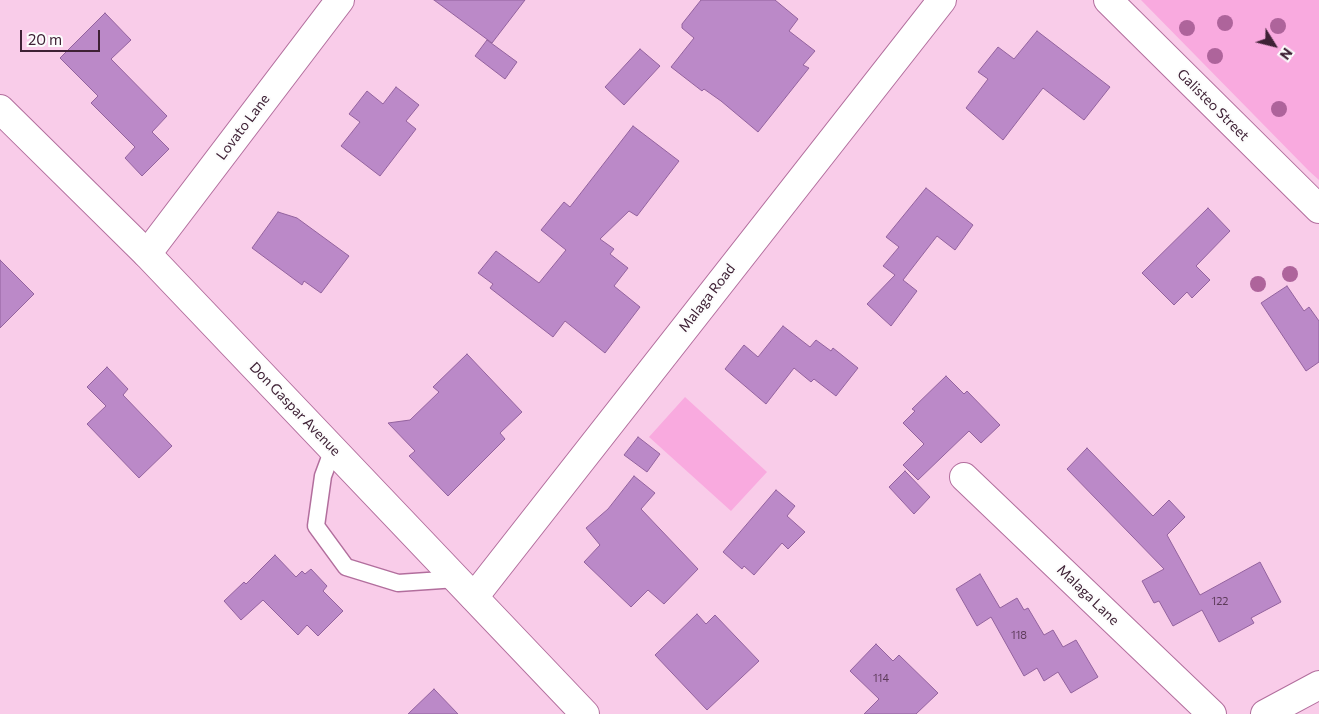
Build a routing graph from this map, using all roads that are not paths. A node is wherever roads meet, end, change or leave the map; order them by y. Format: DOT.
graph roads {
  1 [pos="340,0"];
  2 [pos="942,0"];
  3 [pos="1108,0"];
  4 [pos="0,109"];
  5 [pos="1319,209"];
  6 [pos="147,254"];
  7 [pos="333,449"];
  8 [pos="964,477"];
  9 [pos="466,588"];
  10 [pos="1319,685"];
  11 [pos="585,714"];
  12 [pos="1212,714"];
  13 [pos="1265,714"];
  1 -- 6 [label="street, Lovato Lane"];
  2 -- 9 [label="street, Malaga Road"];
  3 -- 5 [label="street, Galisteo Street"];
  4 -- 6 [label="street, Don Gaspar Avenue"];
  6 -- 7 [label="street, Don Gaspar Avenue"];
  7 -- 9 [label="street, Don Gaspar Avenue"];
  7 -- 9 [label="lane"];
  8 -- 12 [label="street, Malaga Lane"];
  9 -- 11 [label="street, Don Gaspar Avenue"];
  10 -- 13 [label="street"];
}
